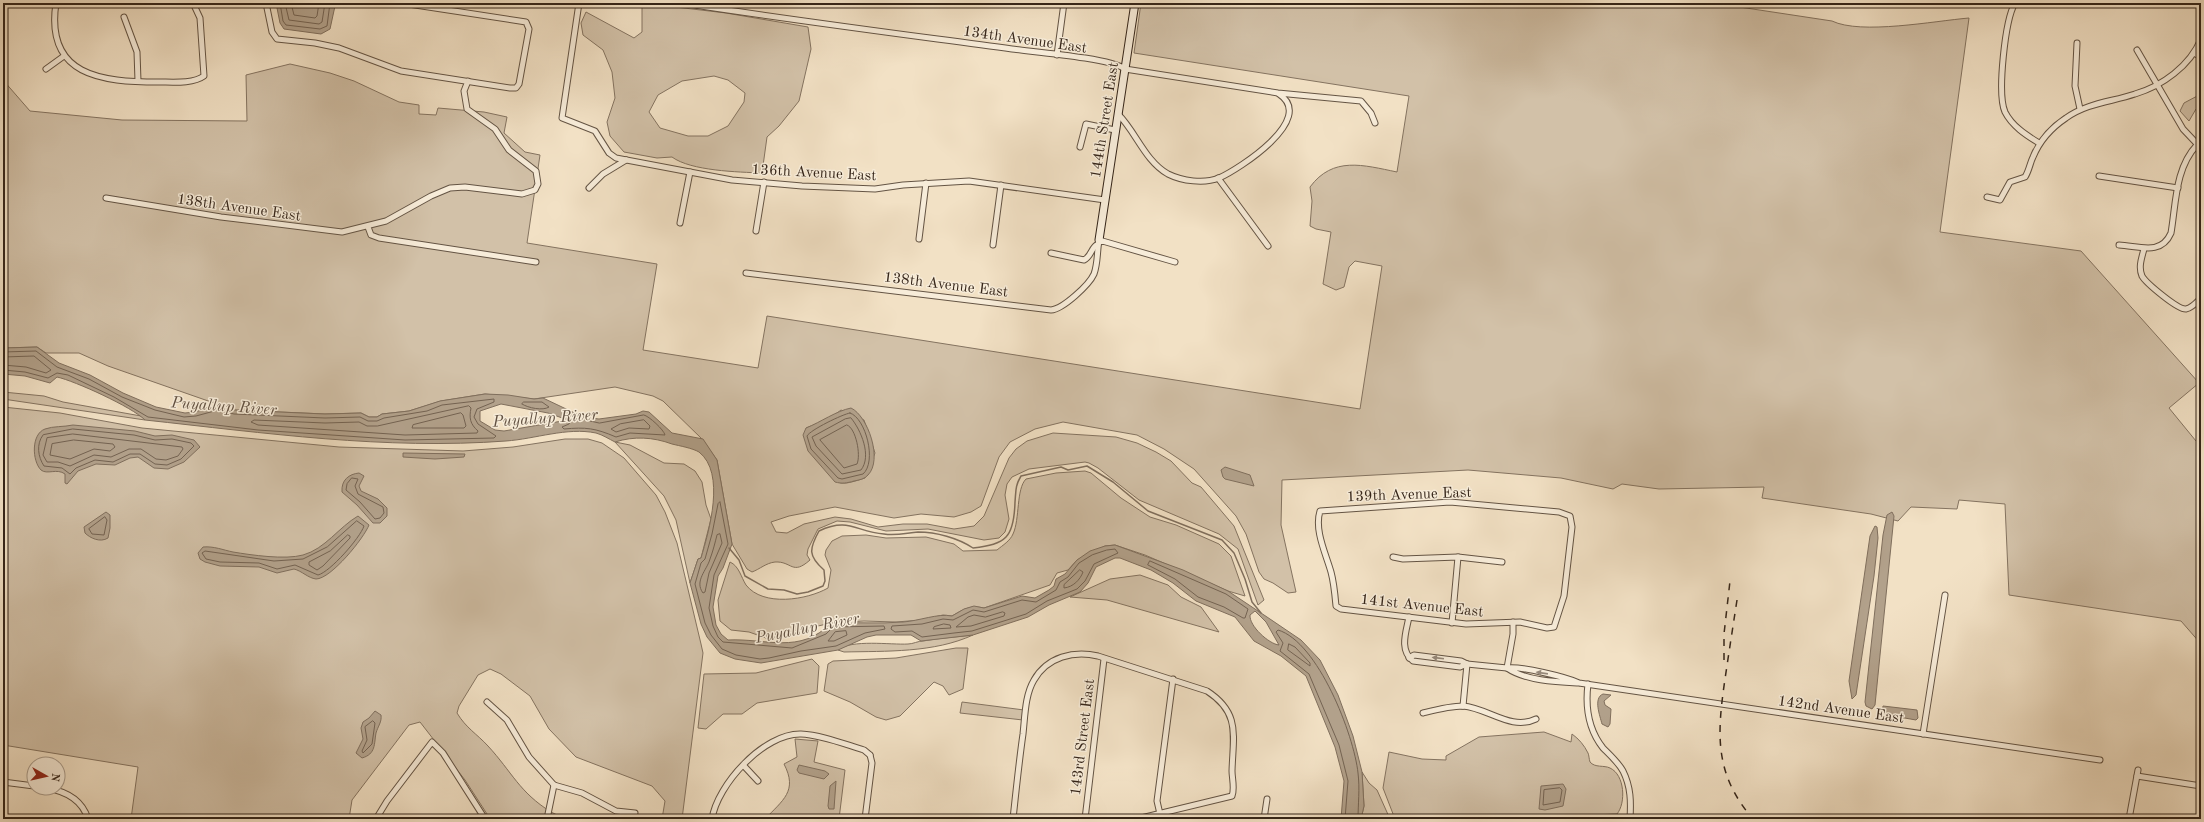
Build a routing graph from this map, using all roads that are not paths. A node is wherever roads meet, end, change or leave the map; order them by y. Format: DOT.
graph roads {
  1 [pos="56,3"];
  2 [pos="194,3"];
  3 [pos="266,3"];
  4 [pos="402,3"];
  5 [pos="580,3"];
  6 [pos="681,3"];
  7 [pos="1064,3"];
  8 [pos="1134,3"];
  9 [pos="2015,3"];
  10 [pos="124,17"];
  11 [pos="2201,39"];
  12 [pos="2077,43"];
  13 [pos="2137,50"];
  14 [pos="2194,53"];
  15 [pos="1057,55"];
  16 [pos="64,56"];
  17 [pos="2201,57"];
  18 [pos="46,69"];
  19 [pos="1125,69"];
  20 [pos="138,81"];
  21 [pos="468,81"];
  22 [pos="2157,84"];
  23 [pos="1278,93"];
  24 [pos="2080,109"];
  25 [pos="1118,114"];
  26 [pos="1375,123"];
  27 [pos="1115,130"];
  28 [pos="2039,143"];
  29 [pos="2199,146"];
  30 [pos="1080,147"];
  31 [pos="626,160"];
  32 [pos="690,172"];
  33 [pos="2099,176"];
  34 [pos="1218,178"];
  35 [pos="764,182"];
  36 [pos="926,183"];
  37 [pos="1001,185"];
  38 [pos="589,188"];
  39 [pos="2178,188"];
  40 [pos="1987,197"];
  41 [pos="106,198"];
  42 [pos="1105,200"];
  43 [pos="680,223"];
  44 [pos="368,227"];
  45 [pos="756,231"];
  46 [pos="919,239"];
  47 [pos="1099,242"];
  48 [pos="993,245"];
  49 [pos="2120,245"];
  50 [pos="1268,246"];
  51 [pos="2144,248"];
  52 [pos="1051,253"];
  53 [pos="536,262"];
  54 [pos="1175,262"];
  55 [pos="746,273"];
  56 [pos="2201,298"];
  57 [pos="1394,557"];
  58 [pos="1458,557"];
  59 [pos="1502,562"];
  60 [pos="1945,595"];
  61 [pos="1336,606"];
  62 [pos="1409,617"];
  63 [pos="1513,622"];
  64 [pos="1452,623"];
  65 [pos="1553,628"];
  66 [pos="1104,659"];
  67 [pos="1467,664"];
  68 [pos="1507,668"];
  69 [pos="1173,680"];
  70 [pos="1588,684"];
  71 [pos="487,702"];
  72 [pos="1463,706"];
  73 [pos="1423,713"];
  74 [pos="1536,718"];
  75 [pos="1923,734"];
  76 [pos="2100,760"];
  77 [pos="744,766"];
  78 [pos="2138,770"];
  79 [pos="2137,776"];
  80 [pos="758,781"];
  81 [pos="3,782"];
  82 [pos="26,785"];
  83 [pos="554,785"];
  84 [pos="2201,786"];
  85 [pos="66,793"];
  86 [pos="1267,799"];
  87 [pos="634,813"];
  88 [pos="1160,814"];
  89 [pos="2130,818"];
  90 [pos="88,819"];
  91 [pos="376,819"];
  92 [pos="485,819"];
  93 [pos="547,819"];
  94 [pos="712,819"];
  95 [pos="865,819"];
  96 [pos="1013,819"];
  97 [pos="1085,819"];
  98 [pos="1138,819"];
  99 [pos="1264,819"];
  100 [pos="1630,819"];
  101 [pos="2137,819"];
  1 -- 16 [label="street"];
  2 -- 20 [label="street"];
  3 -- 21 [label="street"];
  4 -- 21 [label="street"];
  5 -- 31 [label="street, 136th Avenue East"];
  6 -- 15 [label="street, 134th Avenue East"];
  7 -- 15 [label="street"];
  8 -- 19 [label="street, 144th Street East"];
  9 -- 28 [label="street"];
  10 -- 20 [label="street"];
  11 -- 14 [label="street"];
  12 -- 24 [label="street"];
  13 -- 22 [label="street"];
  14 -- 17 [label="street"];
  14 -- 22 [label="street"];
  15 -- 19 [label="street, 134th Avenue East"];
  16 -- 18 [label="street"];
  16 -- 20 [label="street"];
  19 -- 23 [label="street, 134th Avenue East"];
  19 -- 25 [label="street, 144th Street East"];
  21 -- 44 [label="street, 138th Avenue East"];
  22 -- 24 [label="street"];
  22 -- 29 [label="street"];
  23 -- 26 [label="street, 134th Avenue East"];
  23 -- 34 [label="street"];
  24 -- 28 [label="street"];
  25 -- 27 [label="street, 144th Street East"];
  25 -- 34 [label="street"];
  27 -- 30 [label="street"];
  27 -- 42 [label="street, 144th Street East"];
  28 -- 40 [label="street"];
  29 -- 39 [label="street"];
  31 -- 32 [label="street, 136th Avenue East"];
  31 -- 38 [label="street"];
  32 -- 35 [label="street, 136th Avenue East"];
  32 -- 43 [label="street"];
  33 -- 39 [label="street"];
  34 -- 50 [label="street"];
  35 -- 36 [label="street, 136th Avenue East"];
  35 -- 45 [label="street"];
  36 -- 37 [label="street, 136th Avenue East"];
  36 -- 46 [label="street"];
  37 -- 42 [label="street, 136th Avenue East"];
  37 -- 48 [label="street"];
  39 -- 51 [label="street"];
  41 -- 44 [label="street, 138th Avenue East"];
  42 -- 47 [label="street, 144th Street East"];
  44 -- 53 [label="street"];
  47 -- 52 [label="street"];
  47 -- 54 [label="street"];
  47 -- 55 [label="street, 138th Avenue East"];
  49 -- 51 [label="street"];
  51 -- 56 [label="street"];
  57 -- 58 [label="street"];
  58 -- 59 [label="street"];
  58 -- 64 [label="street"];
  60 -- 75 [label="street"];
  61 -- 62 [label="street, 141st Avenue East"];
  61 -- 65 [label="street, 139th Avenue East"];
  62 -- 64 [label="street, 141st Avenue East"];
  62 -- 67 [label="street, 142nd Avenue East"];
  63 -- 64 [label="street, 141st Avenue East"];
  63 -- 65 [label="street, 141st Avenue East"];
  63 -- 68 [label="street"];
  66 -- 69 [label="street"];
  66 -- 96 [label="street"];
  66 -- 97 [label="street, 143rd Street East"];
  67 -- 68 [label="street, 142nd Avenue East"];
  67 -- 72 [label="street"];
  68 -- 70 [label="street, 142nd Avenue East"];
  69 -- 88 [label="street"];
  69 -- 88 [label="street"];
  70 -- 75 [label="street, 142nd Avenue East"];
  70 -- 100 [label="street"];
  71 -- 83 [label="street"];
  72 -- 73 [label="street"];
  72 -- 74 [label="street"];
  75 -- 76 [label="street, 142nd Avenue East"];
  77 -- 80 [label="street"];
  77 -- 94 [label="street"];
  77 -- 95 [label="street"];
  78 -- 79 [label="street"];
  79 -- 84 [label="street"];
  79 -- 89 [label="street"];
  81 -- 82 [label="street"];
  83 -- 87 [label="street"];
  83 -- 93 [label="street"];
  85 -- 90 [label="street"];
  86 -- 99 [label="street"];
  88 -- 98 [label="street"];
  89 -- 101 [label="street"];
  91 -- 92 [label="street"];
}
